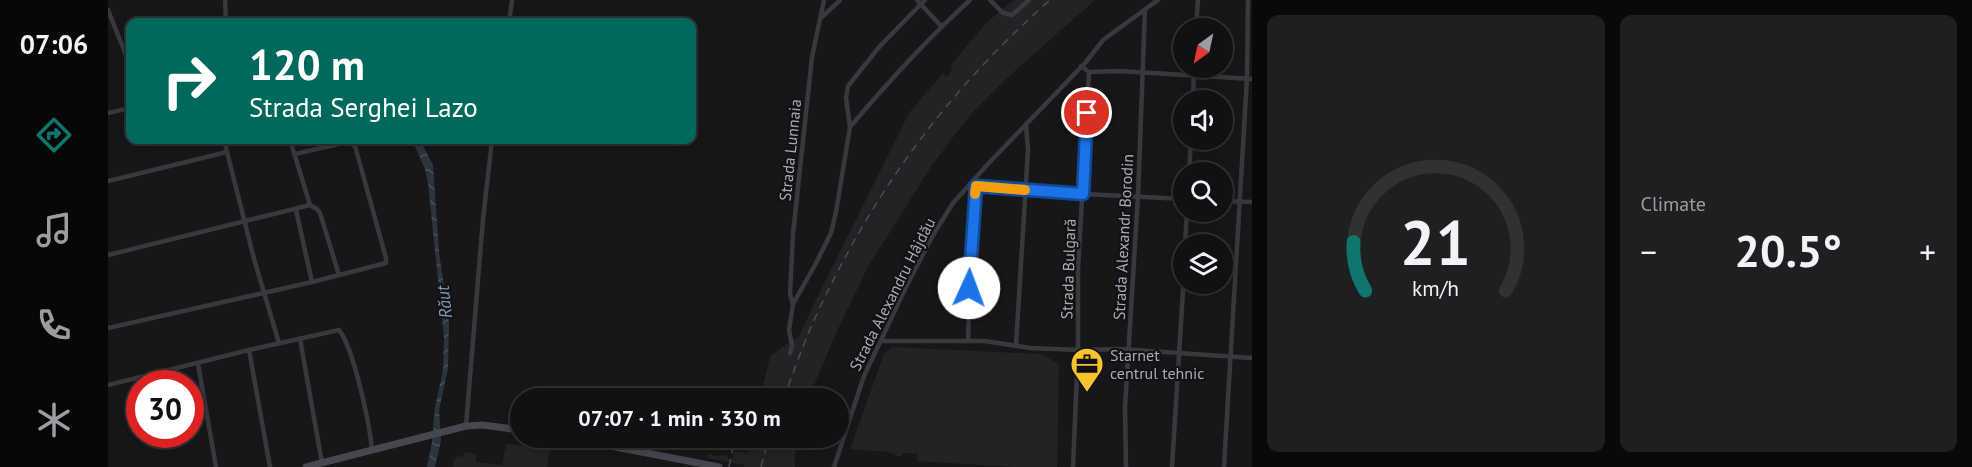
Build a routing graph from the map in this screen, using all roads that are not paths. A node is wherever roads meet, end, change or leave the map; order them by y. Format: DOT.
graph roads {
  1 [pos="225,0"];
  2 [pos="512,0"];
  3 [pos="824,0"];
  4 [pos="840,0"];
  5 [pos="917,0"];
  6 [pos="970,0"];
  7 [pos="990,0"];
  8 [pos="1029,0"];
  9 [pos="1158,0"];
  10 [pos="1198,0"];
  11 [pos="1248,0"];
  12 [pos="923,2"];
  13 [pos="1145,9"];
  14 [pos="108,10"];
  15 [pos="226,18"];
  16 [pos="510,18"];
  17 [pos="821,18"];
  18 [pos="1197,18"];
  19 [pos="941,26"];
  20 [pos="126,49"];
  21 [pos="1081,66"];
  22 [pos="1089,72"];
  23 [pos="1143,73"];
  24 [pos="1173,74"];
  25 [pos="1233,77"];
  26 [pos="1249,78"];
  27 [pos="126,109"];
  28 [pos="108,113"];
  29 [pos="1026,125"];
  30 [pos="850,127"];
  31 [pos="225,144"];
  32 [pos="291,144"];
  33 [pos="338,144"];
  34 [pos="351,144"];
  35 [pos="492,144"];
  36 [pos="227,152"];
  37 [pos="295,154"];
  38 [pos="108,181"];
  39 [pos="969,184"];
  40 [pos="976,186"];
  41 [pos="1026,190"];
  42 [pos="1083,194"];
  43 [pos="1138,196"];
  44 [pos="1173,198"];
  45 [pos="1233,202"];
  46 [pos="1240,202"];
  47 [pos="1252,202"];
  48 [pos="310,205"];
  49 [pos="296,210"];
  50 [pos="245,222"];
  51 [pos="108,255"];
  52 [pos="339,275"];
  53 [pos="312,282"];
  54 [pos="264,293"];
  55 [pos="1183,294"];
  56 [pos="793,304"];
  57 [pos="108,328"];
  58 [pos="300,339"];
  59 [pos="968,340"];
  60 [pos="881,341"];
  61 [pos="279,343"];
  62 [pos="1016,345"];
  63 [pos="249,350"];
  64 [pos="1078,350"];
  65 [pos="1129,350"];
  66 [pos="790,353"];
  67 [pos="1179,354"];
  68 [pos="1230,357"];
  69 [pos="1252,358"];
  70 [pos="198,364"];
  71 [pos="108,385"];
  72 [pos="466,426"];
  73 [pos="510,429"];
  74 [pos="621,448"];
  75 [pos="372,451"];
  76 [pos="322,463"];
  77 [pos="216,467"];
  78 [pos="270,467"];
  79 [pos="306,467"];
  80 [pos="719,467"];
  81 [pos="834,467"];
  82 [pos="1073,467"];
  83 [pos="1126,467"];
  84 [pos="1172,467"];
  85 [pos="1224,467"];
  1 -- 15 [label="street"];
  2 -- 16 [label="street"];
  3 -- 17 [label="street, Strada Lunnaia"];
  4 -- 17 [label="street"];
  5 -- 12 [label="street"];
  6 -- 19 [label="street"];
  7 -- 8 [label="street"];
  9 -- 13 [label="street, Strada Alexandru Hâjdău"];
  10 -- 18 [label="street"];
  11 -- 26 [label="street"];
  12 -- 19 [label="street"];
  12 -- 30 [label="street"];
  13 -- 21 [label="street, Strada Alexandru Hâjdău"];
  13 -- 23 [label="street, Strada Alexandr Borodin"];
  14 -- 20 [label="street"];
  17 -- 56 [label="street, Strada Lunnaia"];
  19 -- 30 [label="street"];
  21 -- 22 [label="street"];
  21 -- 29 [label="street, Strada Alexandru Hâjdău"];
  22 -- 23 [label="street"];
  22 -- 42 [label="street, Strada Bulgară"];
  23 -- 24 [label="street"];
  23 -- 43 [label="street, Strada Alexandr Borodin"];
  25 -- 26 [label="street"];
  26 -- 46 [label="street"];
  27 -- 28 [label="street"];
  29 -- 39 [label="street, Strada Alexandru Hâjdău"];
  29 -- 41 [label="street"];
  30 -- 56 [label="street"];
  31 -- 36 [label="street"];
  32 -- 37 [label="street"];
  33 -- 37 [label="street"];
  34 -- 52 [label="street"];
  35 -- 72 [label="street"];
  36 -- 38 [label="street"];
  36 -- 50 [label="street"];
  37 -- 48 [label="street"];
  39 -- 40 [label="street"];
  39 -- 60 [label="street, Strada Alexandru Hâjdău"];
  40 -- 41 [label="street"];
  40 -- 59 [label="street"];
  41 -- 42 [label="street"];
  41 -- 62 [label="street"];
  42 -- 43 [label="street"];
  42 -- 64 [label="street, Strada Bulgară"];
  43 -- 44 [label="street"];
  43 -- 65 [label="street, Strada Alexandr Borodin"];
  45 -- 46 [label="street"];
  46 -- 47 [label="street"];
  46 -- 68 [label="street"];
  48 -- 49 [label="street"];
  48 -- 52 [label="street"];
  49 -- 50 [label="street"];
  49 -- 53 [label="street"];
  50 -- 51 [label="street"];
  50 -- 54 [label="street"];
  52 -- 53 [label="street"];
  53 -- 54 [label="street"];
  54 -- 57 [label="street"];
  54 -- 61 [label="street"];
  55 -- 67 [label="street"];
  56 -- 66 [label="street"];
  58 -- 61 [label="street"];
  58 -- 75 [label="street"];
  58 -- 76 [label="street"];
  59 -- 60 [label="street"];
  59 -- 62 [label="street"];
  60 -- 81 [label="street, Strada Alexandru Hâjdău"];
  61 -- 63 [label="street"];
  62 -- 64 [label="street"];
  63 -- 70 [label="street"];
  63 -- 78 [label="street"];
  64 -- 65 [label="street"];
  64 -- 82 [label="street, Strada Bulgară"];
  65 -- 67 [label="street"];
  65 -- 83 [label="street, Strada Alexandr Borodin"];
  67 -- 68 [label="street"];
  67 -- 84 [label="street"];
  68 -- 69 [label="street"];
  68 -- 85 [label="street"];
  70 -- 71 [label="street"];
  70 -- 77 [label="street"];
  72 -- 73 [label="main road"];
  72 -- 75 [label="main road"];
  74 -- 80 [label="main road"];
  75 -- 76 [label="main road"];
  76 -- 79 [label="main road"];
}
